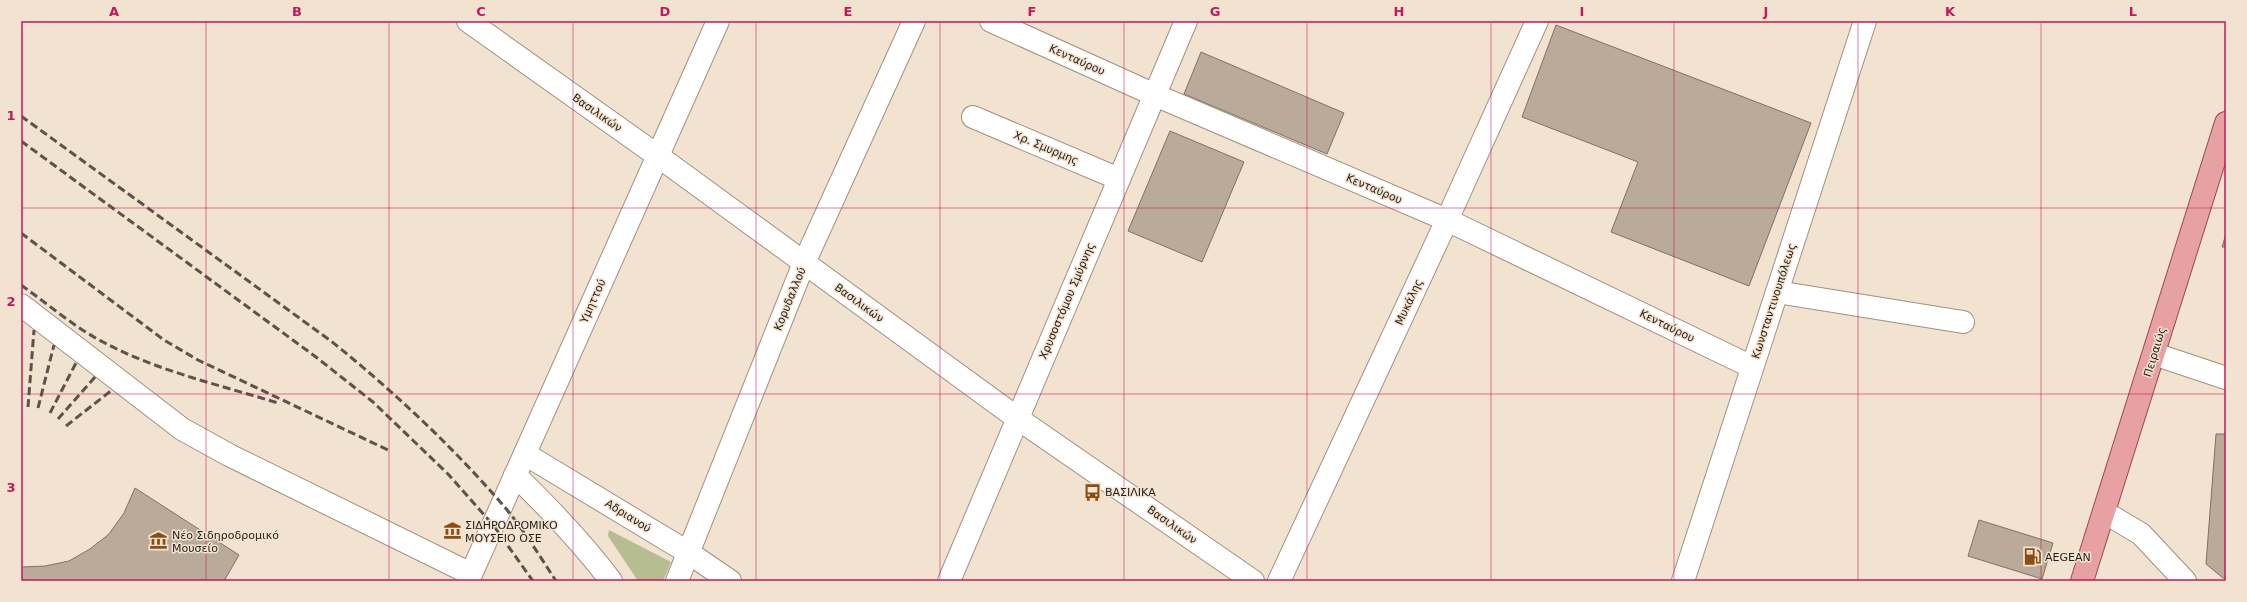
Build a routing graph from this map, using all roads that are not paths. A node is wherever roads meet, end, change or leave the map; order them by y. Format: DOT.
graph roads {
  1 [pos="468,21"];
  2 [pos="718,21"];
  3 [pos="914,21"];
  4 [pos="991,21"];
  5 [pos="1186,21"];
  6 [pos="1537,21"];
  7 [pos="1865,21"];
  8 [pos="1155,95"];
  9 [pos="973,117"];
  10 [pos="2226,123"];
  11 [pos="658,156"];
  12 [pos="2220,157"];
  13 [pos="1119,179"];
  14 [pos="1447,220"];
  15 [pos="804,264"];
  16 [pos="1777,292"];
  17 [pos="21,305"];
  18 [pos="1964,322"];
  19 [pos="2154,354"];
  20 [pos="1752,367"];
  21 [pos="2226,378"];
  22 [pos="1018,418"];
  23 [pos="525,454"];
  24 [pos="515,475"];
  25 [pos="2104,512"];
  26 [pos="689,553"];
  27 [pos="470,578"];
  28 [pos="1688,578"];
  29 [pos="611,581"];
  30 [pos="677,581"];
  31 [pos="730,581"];
  32 [pos="949,581"];
  33 [pos="1253,581"];
  34 [pos="1279,581"];
  35 [pos="2082,581"];
  36 [pos="2185,581"];
  1 -- 11 [label="street, Βασιλικών"];
  2 -- 11 [label="street, Υμηττού"];
  3 -- 15 [label="street, Κορυδαλλού"];
  4 -- 8 [label="street, Κενταύρου"];
  5 -- 8 [label="street, Χρυσοστόμου Σμύρνης"];
  6 -- 14 [label="street, Μυκάλης"];
  7 -- 16 [label="street, Κωνσταντινουπόλεως"];
  8 -- 13 [label="street, Χρυσοστόμου Σμύρνης"];
  8 -- 14 [label="street, Κενταύρου"];
  9 -- 13 [label="street, Χρ. Σμυρμης"];
  10 -- 12 [label="main road, Πειραιώς"];
  11 -- 15 [label="street, Βασιλικών"];
  11 -- 23 [label="street, Υμηττού"];
  12 -- 19 [label="main road, Πειραιώς"];
  13 -- 22 [label="street, Χρυσοστόμου Σμύρνης"];
  14 -- 20 [label="street, Κενταύρου"];
  14 -- 34 [label="street, Μυκάλης"];
  15 -- 22 [label="street, Βασιλικών"];
  15 -- 26 [label="street, Κορυδαλλού"];
  16 -- 18 [label="street"];
  16 -- 20 [label="street, Κωνσταντινουπόλεως"];
  17 -- 27 [label="street"];
  19 -- 21 [label="street"];
  19 -- 25 [label="main road, Πειραιώς"];
  20 -- 28 [label="street, Κωνσταντινουπόλεως"];
  22 -- 32 [label="street, Χρυσοστόμου Σμύρνης"];
  22 -- 33 [label="street, Βασιλικών"];
  23 -- 24 [label="street, Υμηττού"];
  23 -- 26 [label="street, Αδριανού"];
  24 -- 27 [label="street, Υμηττού"];
  24 -- 29 [label="street"];
  25 -- 35 [label="main road, Πειραιώς"];
  25 -- 36 [label="street"];
  26 -- 30 [label="street, Κορυδαλλού"];
  26 -- 31 [label="street, Αδριανού"];
}
